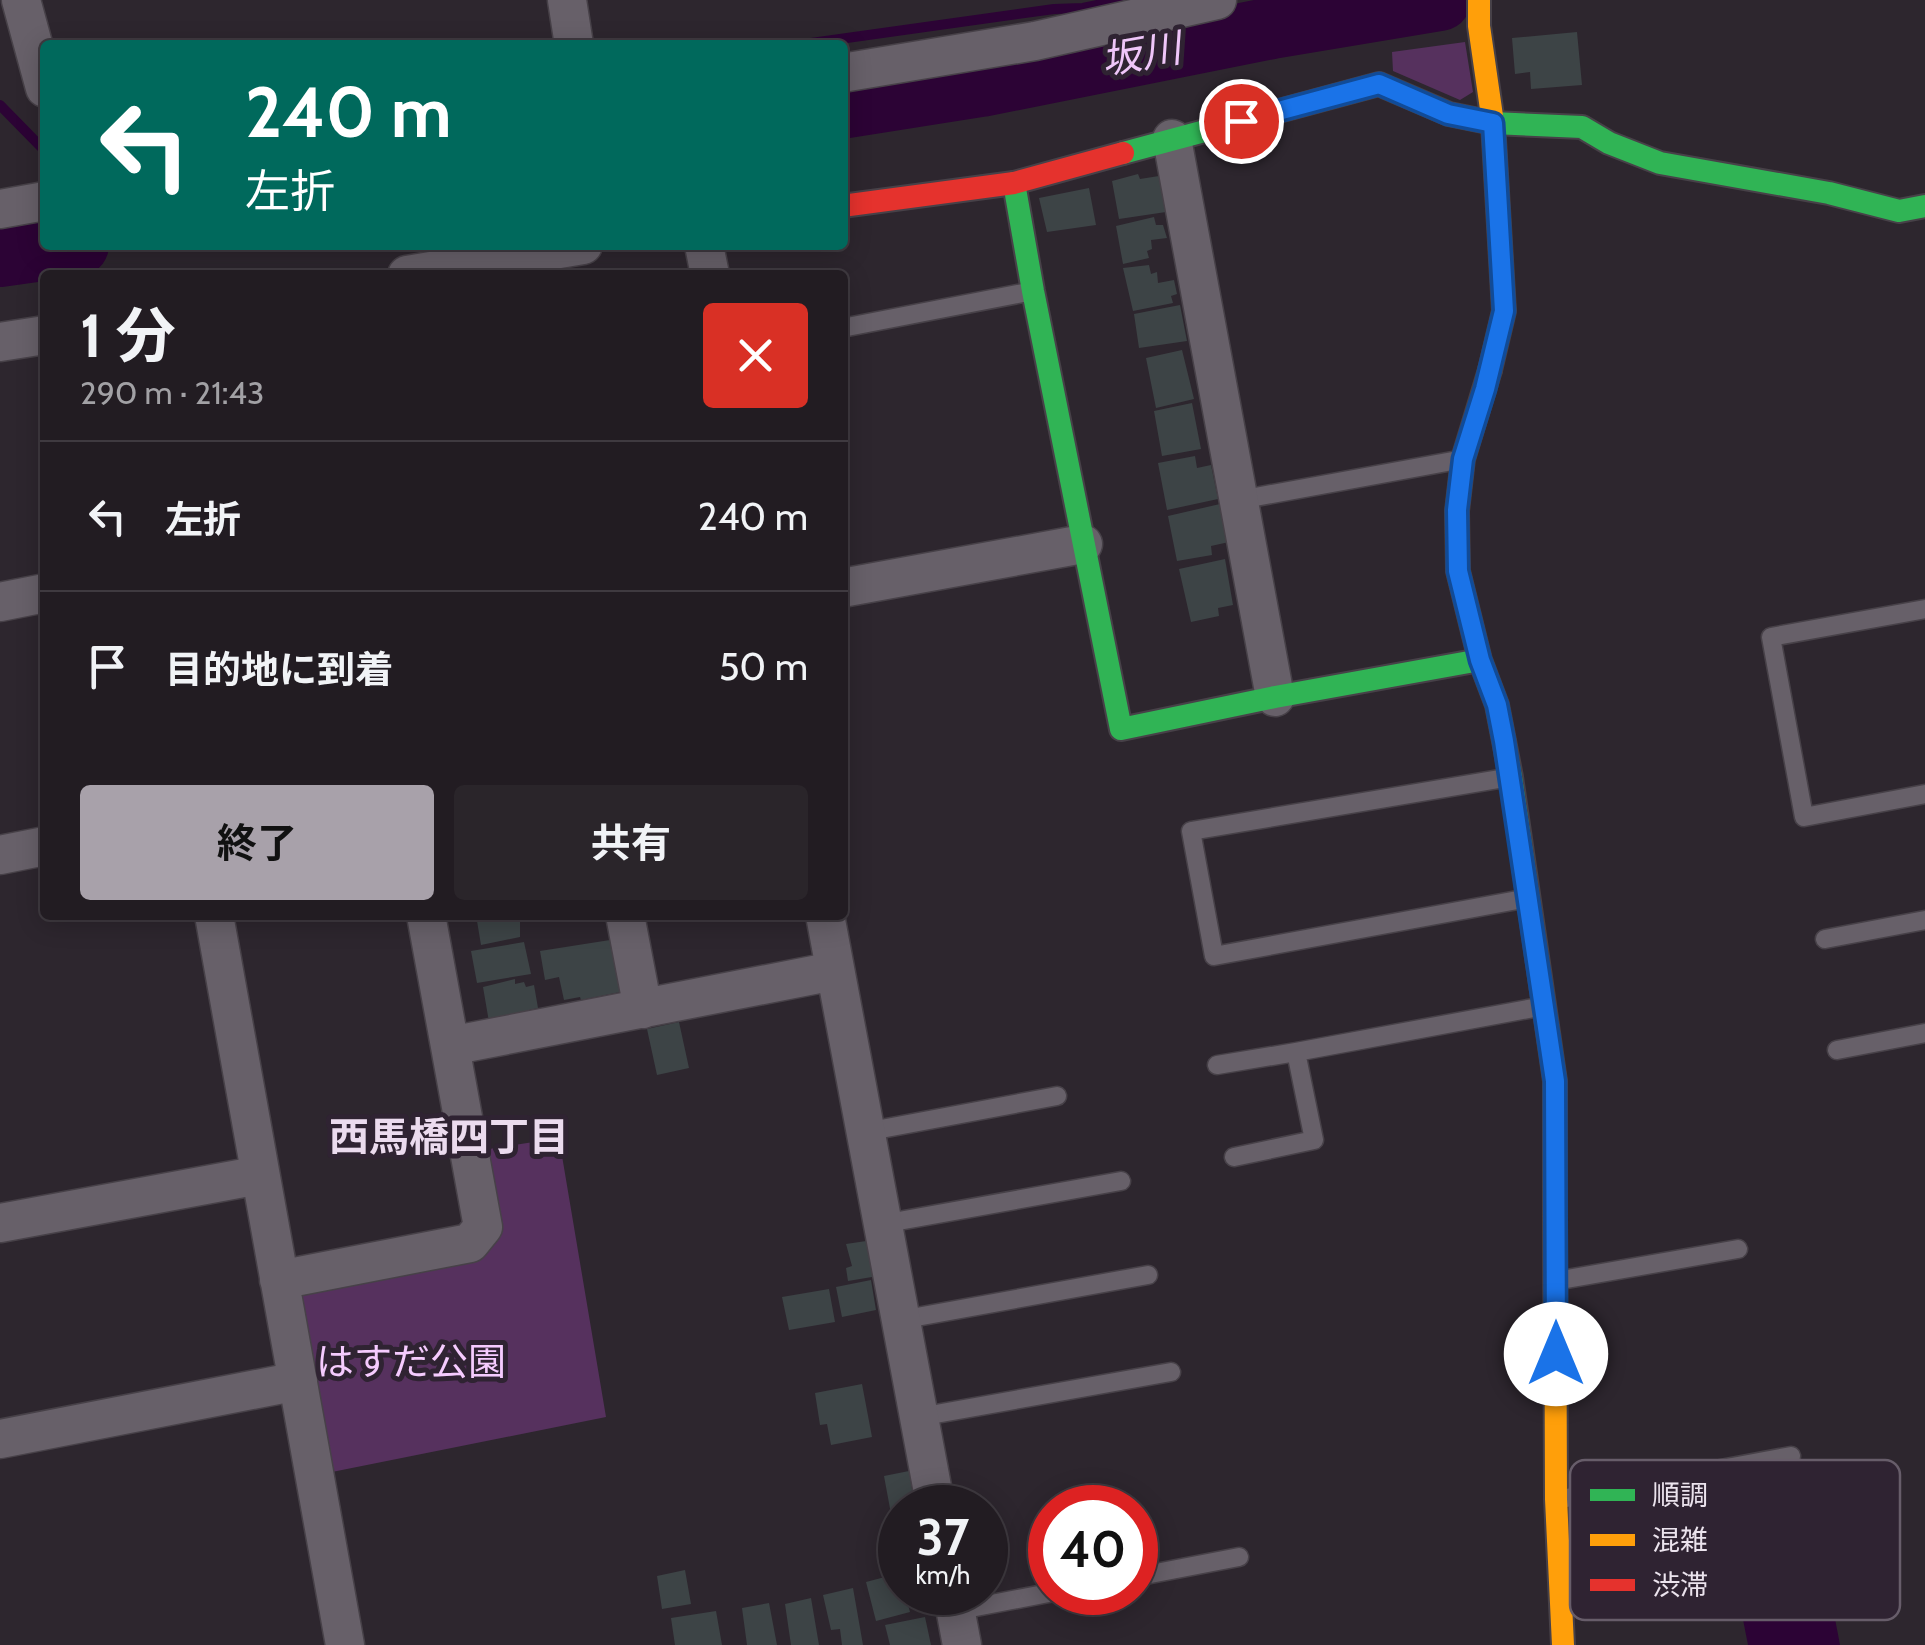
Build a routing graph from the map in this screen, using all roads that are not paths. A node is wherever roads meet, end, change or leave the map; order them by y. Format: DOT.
graph roads {
  1 [pos="21,0"];
  2 [pos="567,0"];
  3 [pos="1217,0"];
  4 [pos="1479,0"];
  5 [pos="573,40"];
  6 [pos="40,70"];
  7 [pos="848,72"];
  8 [pos="1493,123"];
  9 [pos="1172,139"];
  10 [pos="1014,183"];
  11 [pos="40,202"];
  12 [pos="848,205"];
  13 [pos="1925,206"];
  14 [pos="0,209"];
  15 [pos="565,250"];
  16 [pos="505,267"];
  17 [pos="468,270"];
  18 [pos="1033,291"];
  19 [pos="848,327"];
  20 [pos="40,336"];
  21 [pos="0,342"];
  22 [pos="1463,459"];
  23 [pos="1239,500"];
  24 [pos="1084,544"];
  25 [pos="848,587"];
  26 [pos="40,594"];
  27 [pos="0,602"];
  28 [pos="1925,609"];
  29 [pos="1480,660"];
  30 [pos="1275,697"];
  31 [pos="1510,777"];
  32 [pos="1925,794"];
  33 [pos="40,847"];
  34 [pos="0,854"];
  35 [pos="1528,898"];
  36 [pos="215,920"];
  37 [pos="427,920"];
  38 [pos="626,920"];
  39 [pos="826,920"];
  40 [pos="1925,920"];
  41 [pos="1825,940"];
  42 [pos="834,971"];
  43 [pos="1544,1006"];
  44 [pos="642,1008"];
  45 [pos="1925,1034"];
  46 [pos="450,1046"];
  47 [pos="1837,1050"];
  48 [pos="1296,1052"];
  49 [pos="1217,1064"];
  50 [pos="1057,1096"];
  51 [pos="865,1132"];
  52 [pos="1234,1158"];
  53 [pos="260,1175"];
  54 [pos="1122,1181"];
  55 [pos="0,1224"];
  56 [pos="882,1224"];
  57 [pos="1738,1249"];
  58 [pos="1148,1275"];
  59 [pos="280,1280"];
  60 [pos="1556,1281"];
  61 [pos="900,1320"];
  62 [pos="1171,1372"];
  63 [pos="298,1381"];
  64 [pos="919,1417"];
  65 [pos="0,1439"];
  66 [pos="1791,1456"];
  67 [pos="1770,1460"];
  68 [pos="932,1485"];
  69 [pos="1570,1497"];
  70 [pos="1556,1500"];
  71 [pos="1239,1557"];
  72 [pos="1158,1573"];
  73 [pos="1028,1598"];
  74 [pos="956,1616"];
  75 [pos="344,1645"];
  76 [pos="1564,1645"];
  1 -- 6 [label="street"];
  2 -- 5 [label="street"];
  3 -- 7 [label="street"];
  4 -- 8 [label="street"];
  8 -- 9 [label="street"];
  8 -- 13 [label="street"];
  8 -- 22 [label="street"];
  9 -- 10 [label="street"];
  9 -- 23 [label="street"];
  10 -- 12 [label="street"];
  10 -- 18 [label="street"];
  11 -- 14 [label="street"];
  15 -- 16 [label="street"];
  16 -- 17 [label="street"];
  18 -- 19 [label="lane"];
  18 -- 24 [label="street"];
  20 -- 21 [label="street"];
  22 -- 23 [label="lane"];
  22 -- 29 [label="street"];
  23 -- 30 [label="street"];
  24 -- 25 [label="street"];
  24 -- 30 [label="street"];
  26 -- 27 [label="street"];
  28 -- 32 [label="lane"];
  29 -- 30 [label="street"];
  29 -- 31 [label="street"];
  31 -- 35 [label="street"];
  31 -- 35 [label="lane"];
  33 -- 34 [label="street"];
  35 -- 43 [label="street"];
  36 -- 53 [label="street"];
  37 -- 46 [label="street"];
  38 -- 44 [label="street"];
  39 -- 42 [label="street"];
  40 -- 41 [label="lane"];
  42 -- 44 [label="street"];
  42 -- 51 [label="street"];
  43 -- 48 [label="lane"];
  43 -- 60 [label="street"];
  44 -- 46 [label="street"];
  45 -- 47 [label="lane"];
  46 -- 59 [label="street"];
  48 -- 49 [label="lane"];
  48 -- 52 [label="lane"];
  50 -- 51 [label="lane"];
  51 -- 56 [label="street"];
  53 -- 55 [label="street"];
  53 -- 59 [label="street"];
  54 -- 56 [label="lane"];
  56 -- 61 [label="street"];
  57 -- 60 [label="lane"];
  58 -- 61 [label="lane"];
  59 -- 63 [label="street"];
  60 -- 70 [label="street"];
  61 -- 64 [label="street"];
  62 -- 64 [label="lane"];
  63 -- 65 [label="street"];
  63 -- 75 [label="street"];
  64 -- 68 [label="street"];
  66 -- 67 [label="lane"];
  69 -- 70 [label="lane"];
  70 -- 76 [label="street"];
  71 -- 72 [label="lane"];
  73 -- 74 [label="lane"];
}
